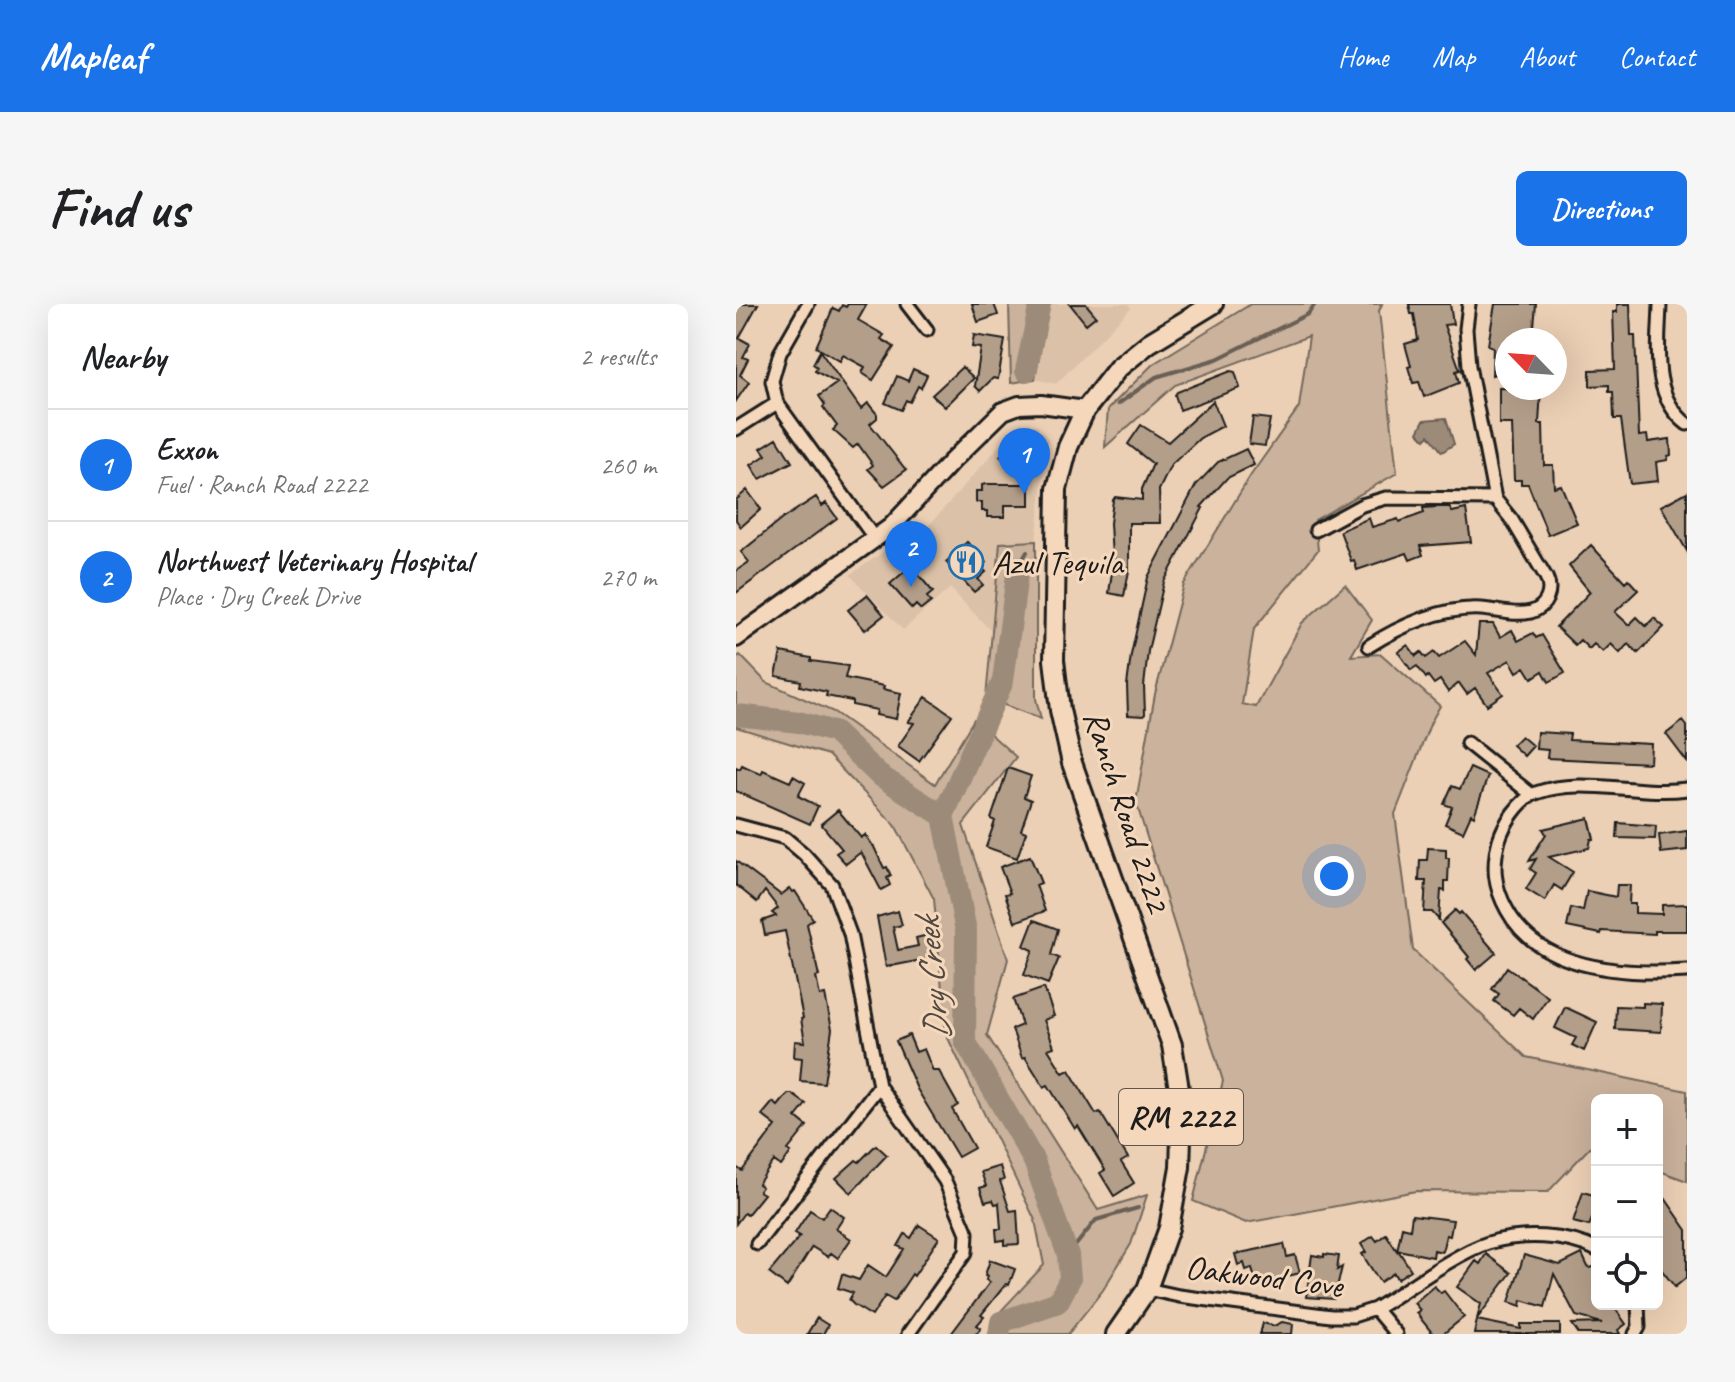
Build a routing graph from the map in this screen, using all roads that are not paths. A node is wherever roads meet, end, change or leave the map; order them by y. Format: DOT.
graph roads {
  1 [pos="808,304"];
  2 [pos="907,304"];
  3 [pos="1213,304"];
  4 [pos="1469,304"];
  5 [pos="1660,304"];
  6 [pos="927,330"];
  7 [pos="777,403"];
  8 [pos="1085,410"];
  9 [pos="1687,424"];
  10 [pos="736,429"];
  11 [pos="1495,499"];
  12 [pos="1316,530"];
  13 [pos="875,539"];
  14 [pos="736,638"];
  15 [pos="1369,646"];
  16 [pos="1467,743"];
  17 [pos="1687,789"];
  18 [pos="1532,795"];
  19 [pos="736,825"];
  20 [pos="1687,971"];
  21 [pos="879,1086"];
  22 [pos="757,1244"];
  23 [pos="1591,1247"];
  24 [pos="1147,1289"];
  25 [pos="1375,1309"];
  26 [pos="1638,1310"];
  27 [pos="908,1334"];
  28 [pos="1116,1334"];
  29 [pos="1396,1334"];
  30 [pos="1635,1334"];
  1 -- 7 [label="street"];
  2 -- 6 [label="street"];
  3 -- 8 [label="main road, Ranch Road 2222 / RM 2222"];
  4 -- 11 [label="street"];
  5 -- 9 [label="street"];
  7 -- 10 [label="street"];
  7 -- 13 [label="street"];
  8 -- 13 [label="street"];
  8 -- 24 [label="main road, Ranch Road 2222 / RM 2222"];
  11 -- 12 [label="street"];
  11 -- 15 [label="street"];
  13 -- 14 [label="street"];
  16 -- 18 [label="street"];
  17 -- 18 [label="street"];
  18 -- 20 [label="street"];
  19 -- 21 [label="street"];
  21 -- 22 [label="street"];
  21 -- 27 [label="street"];
  23 -- 25 [label="street, Oakwood Cove"];
  24 -- 25 [label="street, Oakwood Cove"];
  24 -- 28 [label="main road, Ranch Road 2222 / RM 2222"];
  25 -- 29 [label="street, Oakwood Cove"];
  26 -- 30 [label="street"];
}
